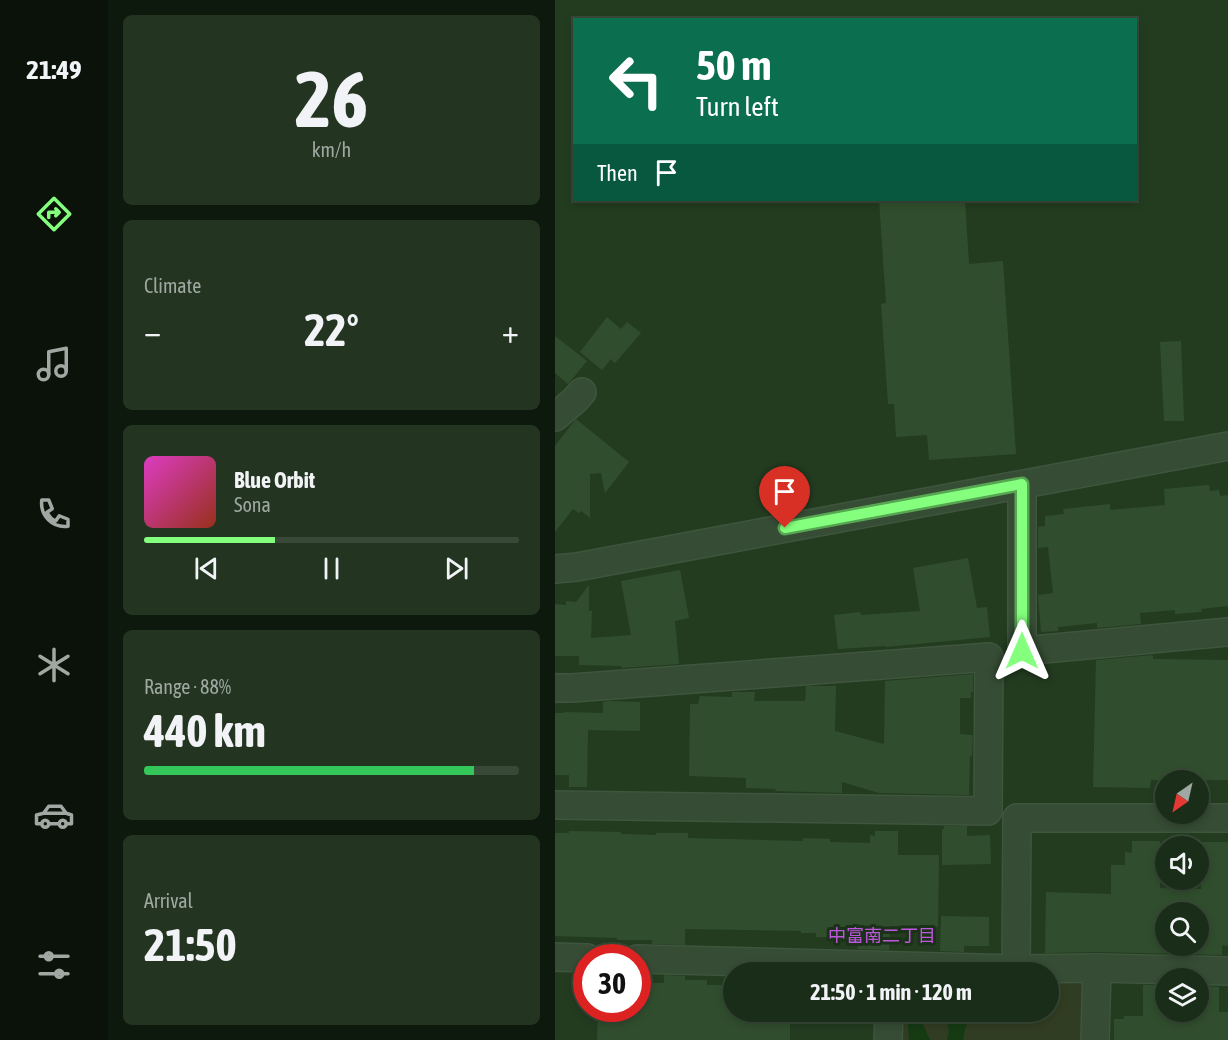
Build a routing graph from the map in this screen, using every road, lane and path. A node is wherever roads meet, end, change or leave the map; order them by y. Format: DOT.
graph roads {
  1 [pos="582,392"];
  2 [pos="555,417"];
  3 [pos="1228,446"];
  4 [pos="1022,484"];
  5 [pos="555,568"];
  6 [pos="1228,633"];
  7 [pos="555,688"];
  8 [pos="555,805"];
  9 [pos="1228,818"];
  10 [pos="555,957"];
  11 [pos="573,958"];
  12 [pos="651,960"];
  13 [pos="723,962"];
  14 [pos="1016,962"];
  15 [pos="1059,969"];
  16 [pos="1097,969"];
  17 [pos="1228,971"];
  18 [pos="889,1022"];
  19 [pos="888,1040"];
  20 [pos="1095,1040"];
  1 -- 2 [label="street"];
  3 -- 4 [label="street"];
  4 -- 5 [label="street"];
  4 -- 6 [label="street"];
  7 -- 8 [label="street"];
  9 -- 14 [label="street"];
  10 -- 11 [label="street"];
  12 -- 13 [label="street"];
  15 -- 16 [label="street"];
  16 -- 17 [label="street"];
  16 -- 20 [label="street"];
  18 -- 19 [label="street"];
}
